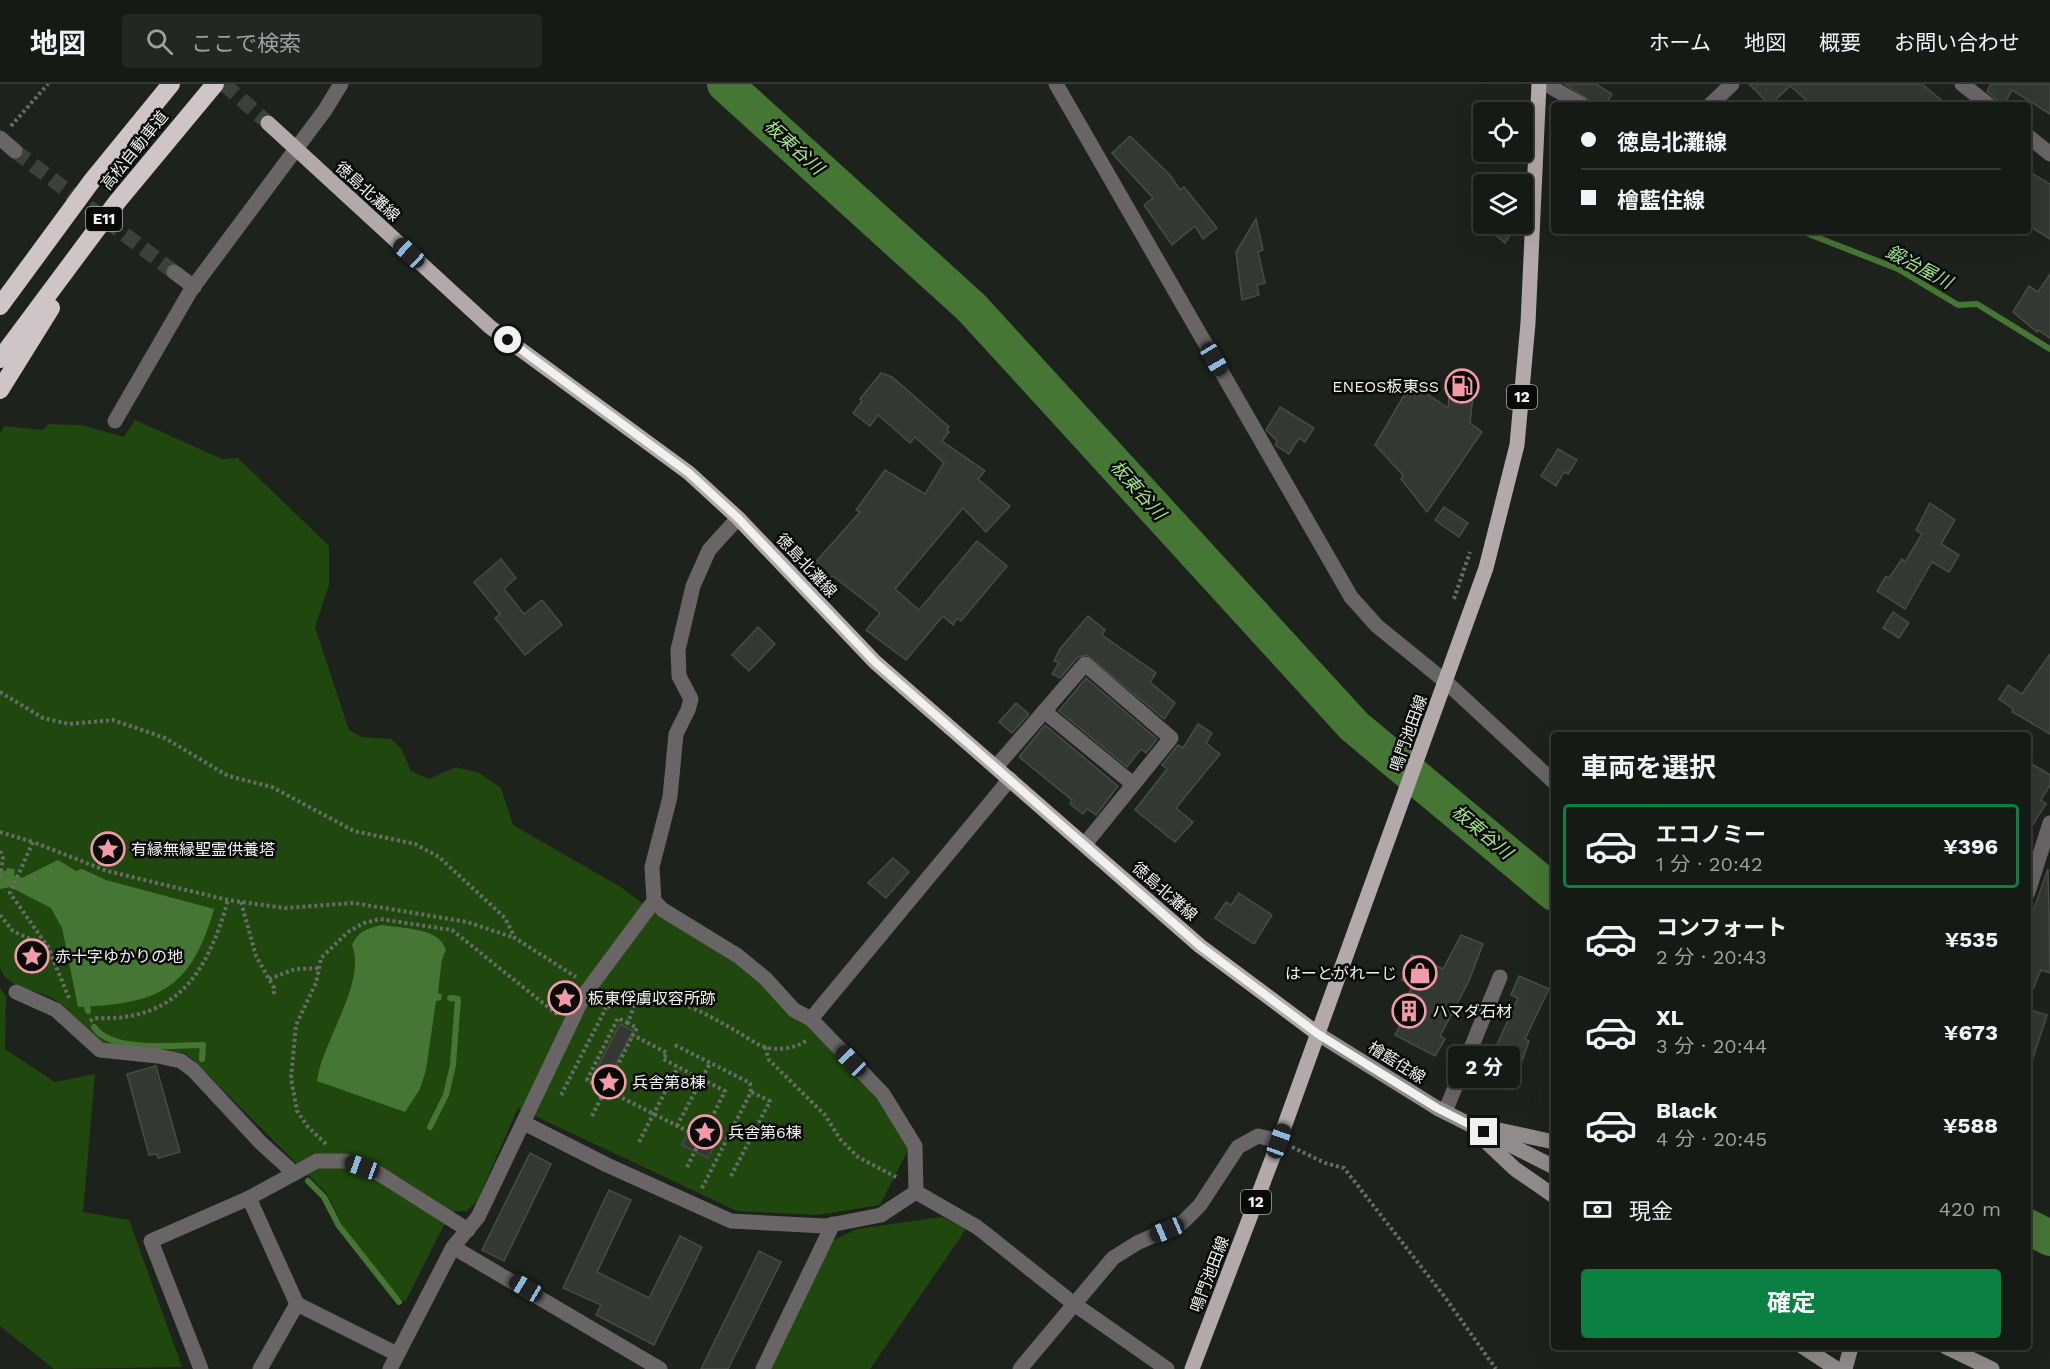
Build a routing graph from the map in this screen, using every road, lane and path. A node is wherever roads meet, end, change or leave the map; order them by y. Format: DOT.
graph roads {
  1 [pos="48,84"];
  2 [pos="171,84"];
  3 [pos="214,84"];
  4 [pos="341,84"];
  5 [pos="1056,84"];
  6 [pos="1539,84"];
  7 [pos="1546,84"];
  8 [pos="1732,84"];
  9 [pos="1962,84"];
  10 [pos="1577,102"];
  11 [pos="1713,102"];
  12 [pos="1985,102"];
  13 [pos="268,123"];
  14 [pos="4,134"];
  15 [pos="2031,138"];
  16 [pos="295,150"];
  17 [pos="15,151"];
  18 [pos="2050,154"];
  19 [pos="117,202"];
  20 [pos="174,272"];
  21 [pos="194,287"];
  22 [pos="0,306"];
  23 [pos="0,359"];
  24 [pos="0,390"];
  25 [pos="115,421"];
  26 [pos="738,518"];
  27 [pos="1471,548"];
  28 [pos="1453,603"];
  29 [pos="1446,682"];
  30 [pos="0,692"];
  31 [pos="1044,711"];
  32 [pos="996,767"];
  33 [pos="1010,779"];
  34 [pos="1551,779"];
  35 [pos="1133,784"];
  36 [pos="2050,824"];
  37 [pos="0,832"];
  38 [pos="33,842"];
  39 [pos="1084,844"];
  40 [pos="0,851"];
  41 [pos="2045,857"];
  42 [pos="1,870"];
  43 [pos="0,878"];
  44 [pos="2031,886"];
  45 [pos="228,900"];
  46 [pos="654,901"];
  47 [pos="241,902"];
  48 [pos="0,915"];
  49 [pos="454,921"];
  50 [pos="452,930"];
  51 [pos="515,938"];
  52 [pos="48,947"];
  53 [pos="319,968"];
  54 [pos="1500,977"];
  55 [pos="269,979"];
  56 [pos="587,990"];
  57 [pos="16,992"];
  58 [pos="274,994"];
  59 [pos="636,999"];
  60 [pos="72,1008"];
  61 [pos="606,1008"];
  62 [pos="628,1023"];
  63 [pos="815,1024"];
  64 [pos="570,1026"];
  65 [pos="78,1031"];
  66 [pos="1318,1034"];
  67 [pos="633,1035"];
  68 [pos="675,1045"];
  69 [pos="765,1047"];
  70 [pos="710,1063"];
  71 [pos="678,1067"];
  72 [pos="699,1078"];
  73 [pos="704,1080"];
  74 [pos="606,1089"];
  75 [pos="751,1092"];
  76 [pos="561,1095"];
  77 [pos="1445,1112"];
  78 [pos="654,1114"];
  79 [pos="592,1116"];
  80 [pos="524,1123"];
  81 [pos="1467,1124"];
  82 [pos="677,1126"];
  83 [pos="701,1138"];
  84 [pos="1279,1141"];
  85 [pos="1551,1141"];
  86 [pos="639,1142"];
  87 [pos="334,1161"];
  88 [pos="1551,1166"];
  89 [pos="687,1167"];
  90 [pos="294,1173"];
  91 [pos="731,1176"];
  92 [pos="916,1192"];
  93 [pos="1551,1194"];
  94 [pos="249,1198"];
  95 [pos="694,1204"];
  96 [pos="833,1224"];
  97 [pos="468,1230"];
  98 [pos="453,1247"];
  99 [pos="297,1304"];
  100 [pos="1074,1304"];
  101 [pos="1808,1350"];
  102 [pos="1850,1350"];
  103 [pos="1952,1350"];
  104 [pos="397,1354"];
  105 [pos="201,1369"];
  106 [pos="260,1369"];
  107 [pos="390,1369"];
  108 [pos="660,1369"];
  109 [pos="764,1369"];
  110 [pos="1020,1369"];
  111 [pos="1167,1369"];
  112 [pos="1192,1369"];
  113 [pos="1496,1369"];
  114 [pos="1837,1369"];
  115 [pos="1845,1369"];
  116 [pos="1992,1369"];
  1 -- 14 [label="path"];
  2 -- 22 [label="highway, 高松自動車道 / E11"];
  3 -- 19 [label="highway, 高松自動車道 / E11"];
  4 -- 16 [label="street"];
  5 -- 29 [label="street"];
  6 -- 29 [label="main road, 鳴門池田線 / 12"];
  7 -- 10 [label="street"];
  8 -- 11 [label="street"];
  9 -- 12 [label="street"];
  13 -- 16 [label="main road, 徳島北灘線"];
  14 -- 17 [label="street"];
  15 -- 18 [label="street"];
  16 -- 21 [label="street"];
  16 -- 26 [label="main road, 徳島北灘線"];
  19 -- 23 [label="highway, 高松自動車道 / E11"];
  19 -- 24 [label="highway"];
  20 -- 21 [label="street"];
  21 -- 25 [label="street"];
  26 -- 32 [label="main road, 徳島北灘線"];
  26 -- 46 [label="street"];
  27 -- 28 [label="path"];
  29 -- 34 [label="street"];
  29 -- 66 [label="main road, 鳴門池田線 / 12"];
  30 -- 51 [label="path"];
  31 -- 32 [label="street"];
  31 -- 35 [label="street"];
  31 -- 35 [label="street"];
  32 -- 33 [label="main road, 徳島北灘線"];
  33 -- 39 [label="main road, 徳島北灘線"];
  33 -- 63 [label="street"];
  35 -- 39 [label="street"];
  36 -- 41 [label="street"];
  37 -- 38 [label="path"];
  38 -- 45 [label="path"];
  38 -- 52 [label="path"];
  39 -- 66 [label="main road, 徳島北灘線"];
  40 -- 42 [label="path"];
  41 -- 44 [label="street"];
  42 -- 43 [label="path"];
  45 -- 47 [label="path"];
  45 -- 65 [label="path"];
  46 -- 56 [label="street"];
  46 -- 63 [label="street"];
  47 -- 49 [label="path"];
  47 -- 55 [label="path"];
  48 -- 52 [label="path"];
  49 -- 50 [label="path"];
  49 -- 51 [label="path"];
  50 -- 53 [label="path"];
  50 -- 64 [label="path"];
  51 -- 56 [label="path"];
  52 -- 60 [label="path"];
  53 -- 55 [label="path"];
  53 -- 87 [label="path"];
  54 -- 77 [label="street"];
  55 -- 58 [label="path"];
  56 -- 61 [label="path"];
  56 -- 64 [label="street"];
  57 -- 65 [label="street"];
  59 -- 61 [label="path"];
  59 -- 62 [label="path"];
  59 -- 69 [label="path"];
  61 -- 76 [label="path"];
  62 -- 67 [label="path"];
  62 -- 74 [label="path"];
  63 -- 69 [label="path"];
  63 -- 92 [label="street"];
  64 -- 80 [label="street"];
  65 -- 90 [label="street"];
  66 -- 77 [label="main road, 檜藍住線"];
  66 -- 84 [label="main road, 鳴門池田線 / 12"];
  67 -- 71 [label="path"];
  67 -- 74 [label="path"];
  68 -- 70 [label="path"];
  69 -- 92 [label="path"];
  70 -- 75 [label="path"];
  70 -- 82 [label="path"];
  71 -- 72 [label="path"];
  71 -- 78 [label="path"];
  73 -- 83 [label="path"];
  74 -- 78 [label="path"];
  74 -- 79 [label="path"];
  75 -- 91 [label="path"];
  75 -- 95 [label="path"];
  77 -- 81 [label="main road, 檜藍住線"];
  78 -- 82 [label="path"];
  78 -- 86 [label="path"];
  80 -- 95 [label="street"];
  80 -- 97 [label="street"];
  81 -- 85 [label="main road"];
  81 -- 88 [label="main road, 檜藍住線"];
  81 -- 93 [label="main road"];
  82 -- 83 [label="path"];
  83 -- 89 [label="path"];
  84 -- 100 [label="street"];
  84 -- 112 [label="main road, 鳴門池田線 / 12"];
  84 -- 113 [label="path"];
  87 -- 90 [label="street"];
  87 -- 97 [label="street"];
  90 -- 94 [label="street"];
  92 -- 96 [label="street"];
  92 -- 100 [label="street"];
  94 -- 99 [label="street"];
  94 -- 105 [label="street"];
  95 -- 96 [label="street"];
  96 -- 109 [label="street"];
  97 -- 98 [label="street"];
  98 -- 104 [label="street"];
  98 -- 108 [label="street"];
  99 -- 104 [label="street"];
  99 -- 106 [label="street"];
  100 -- 110 [label="street"];
  100 -- 111 [label="street"];
  101 -- 114 [label="main road"];
  102 -- 115 [label="main road"];
  103 -- 116 [label="main road"];
  104 -- 107 [label="street"];
}
